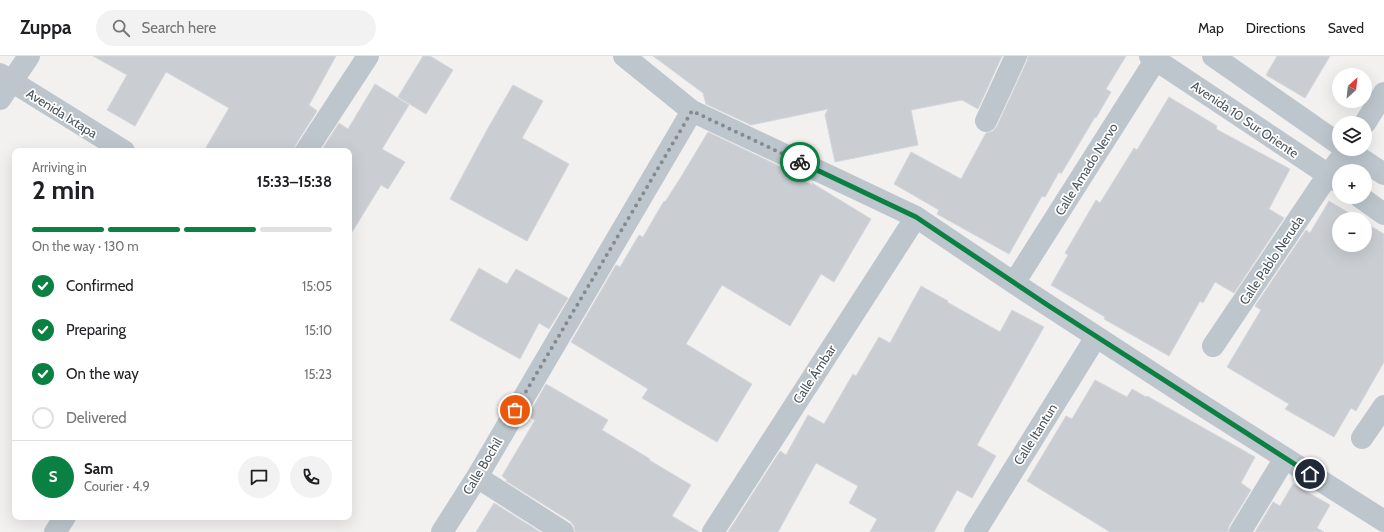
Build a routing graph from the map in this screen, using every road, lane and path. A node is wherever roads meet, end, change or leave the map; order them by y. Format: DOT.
graph roads {
  1 [pos="29,56"];
  2 [pos="368,56"];
  3 [pos="624,56"];
  4 [pos="1016,56"];
  5 [pos="1213,56"];
  6 [pos="1155,57"];
  7 [pos="4,85"];
  8 [pos="1384,93"];
  9 [pos="692,111"];
  10 [pos="1369,116"];
  11 [pos="986,121"];
  12 [pos="1332,139"];
  13 [pos="119,148"];
  14 [pos="308,148"];
  15 [pos="1357,156"];
  16 [pos="1384,174"];
  17 [pos="1332,178"];
  18 [pos="1332,182"];
  19 [pos="1370,204"];
  20 [pos="1384,214"];
  21 [pos="916,217"];
  22 [pos="1014,283"];
  23 [pos="1096,337"];
  24 [pos="1213,346"];
  25 [pos="1384,406"];
  26 [pos="1362,438"];
  27 [pos="1285,458"];
  28 [pos="477,476"];
  29 [pos="63,520"];
  30 [pos="1384,521"];
  31 [pos="55,532"];
  32 [pos="442,532"];
  33 [pos="563,532"];
  34 [pos="713,532"];
  35 [pos="975,532"];
  36 [pos="1240,532"];
  1 -- 7 [label="street"];
  2 -- 14 [label="street"];
  3 -- 9 [label="street"];
  4 -- 11 [label="street"];
  5 -- 12 [label="street"];
  6 -- 17 [label="street, Avenida 10 Sur Oriente"];
  6 -- 22 [label="street, Calle Amado Nervo"];
  7 -- 13 [label="street, Avenida Ixtapa"];
  8 -- 10 [label="street"];
  9 -- 21 [label="street"];
  9 -- 28 [label="street, Calle Bochil"];
  15 -- 16 [label="street"];
  18 -- 24 [label="street, Calle Pablo Neruda"];
  19 -- 20 [label="street"];
  21 -- 22 [label="street"];
  21 -- 34 [label="street, Calle Ámbar"];
  22 -- 23 [label="street"];
  23 -- 27 [label="street"];
  23 -- 35 [label="street, Calle Itantun"];
  25 -- 26 [label="street"];
  27 -- 30 [label="street"];
  27 -- 36 [label="street"];
  28 -- 32 [label="street, Calle Bochil"];
  28 -- 33 [label="street"];
  29 -- 31 [label="street"];
}
